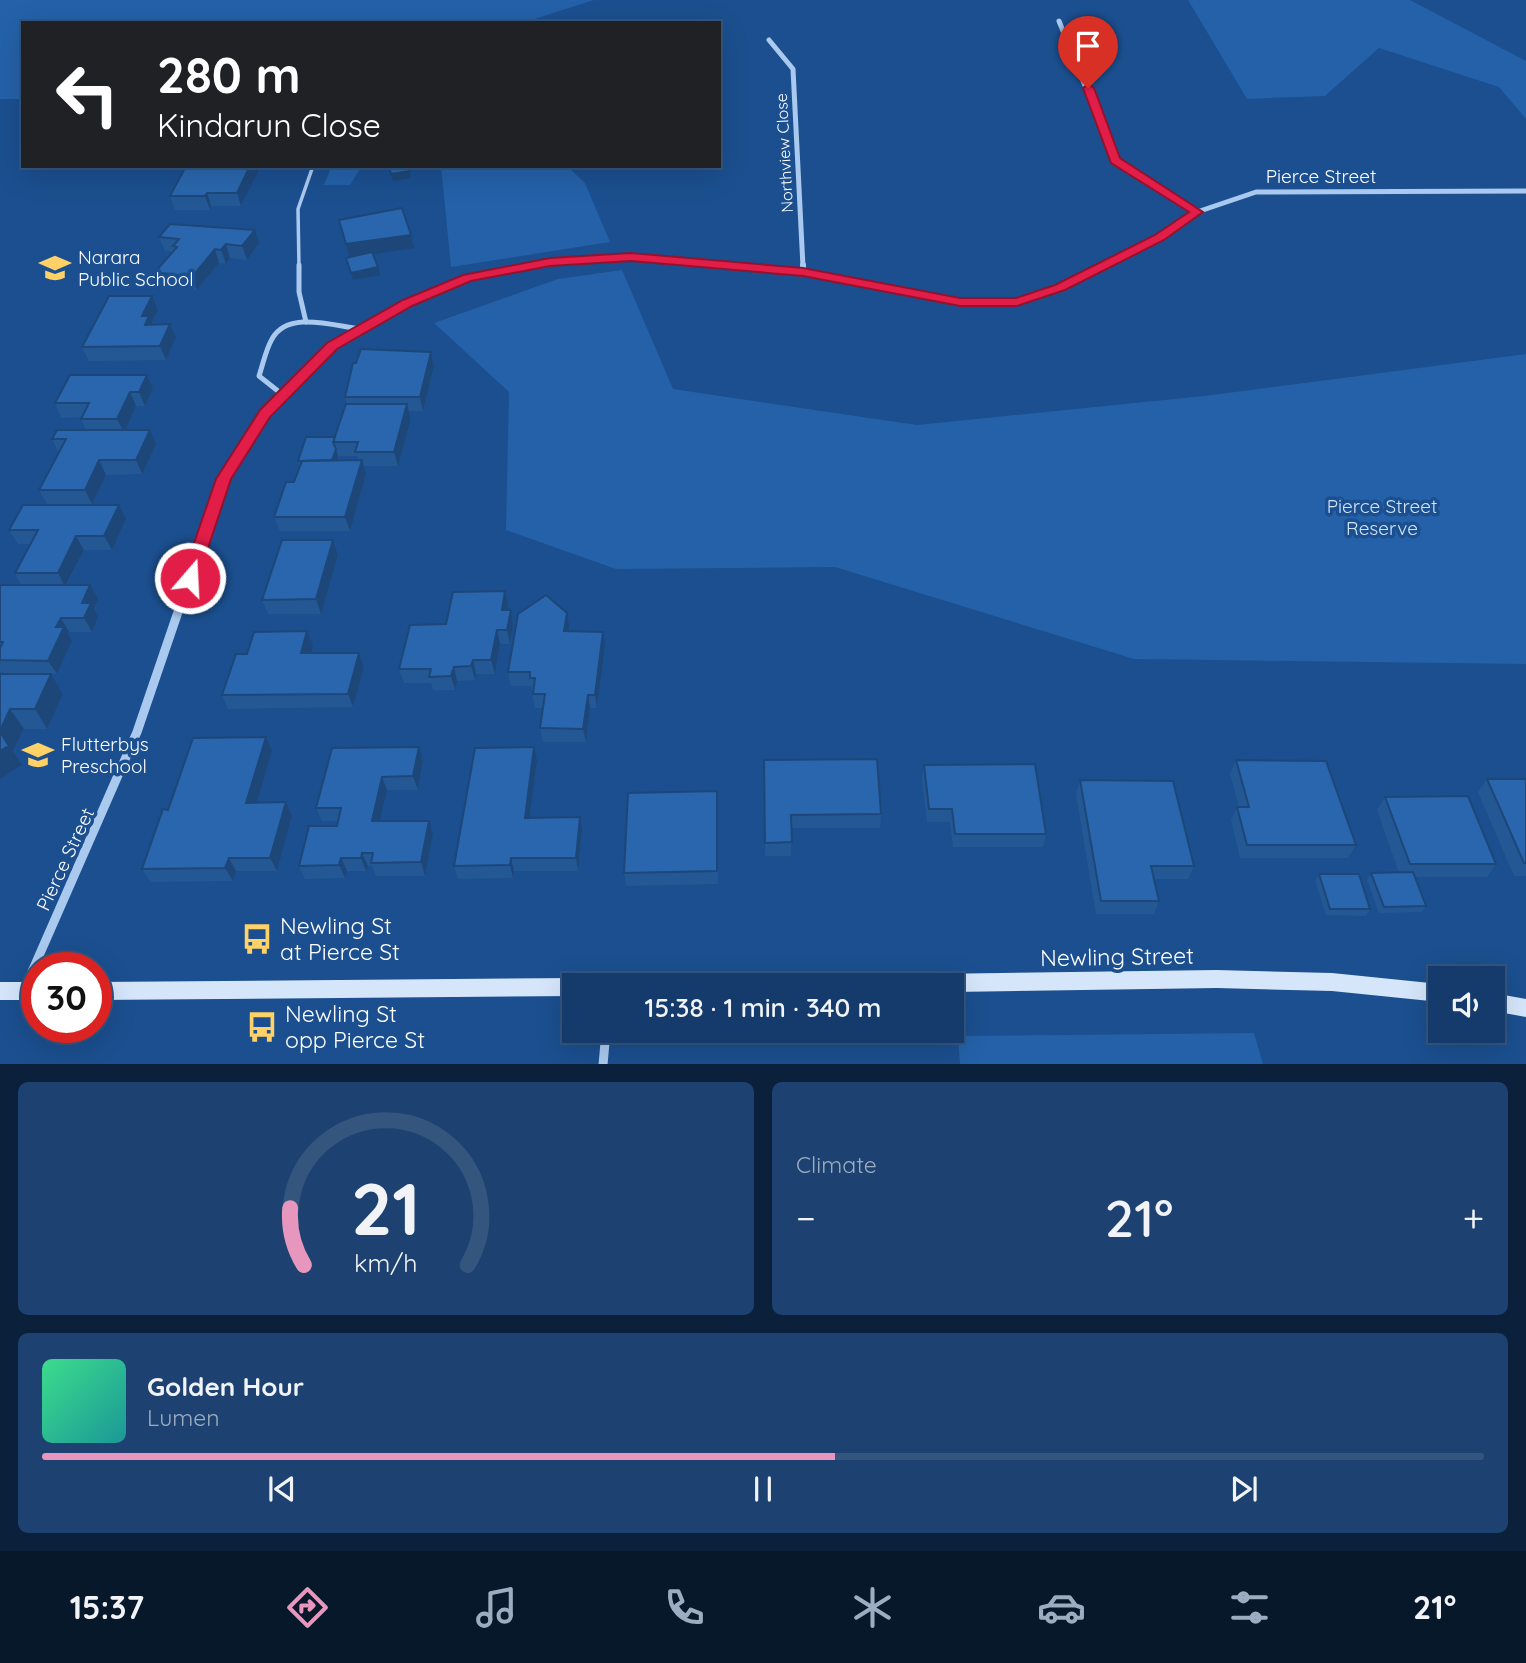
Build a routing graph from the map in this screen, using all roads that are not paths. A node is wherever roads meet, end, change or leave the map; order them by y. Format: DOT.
graph roads {
  1 [pos="1059,22"];
  2 [pos="769,40"];
  3 [pos="312,168"];
  4 [pos="1526,191"];
  5 [pos="1197,212"];
  6 [pos="803,272"];
  7 [pos="306,321"];
  8 [pos="361,329"];
  9 [pos="283,395"];
  10 [pos="46,952"];
  11 [pos="964,983"];
  12 [pos="562,987"];
  13 [pos="0,991"];
  14 [pos="21,991"];
  15 [pos="112,991"];
  16 [pos="1428,992"];
  17 [pos="1505,1004"];
  18 [pos="1526,1008"];
  19 [pos="605,1043"];
  20 [pos="603,1064"];
  1 -- 5 [label="street"];
  2 -- 6 [label="street, Northview Close"];
  3 -- 7 [label="lane"];
  4 -- 5 [label="street, Pierce Street"];
  5 -- 6 [label="street, Pierce Street"];
  6 -- 8 [label="street, Pierce Street"];
  7 -- 8 [label="lane"];
  7 -- 9 [label="lane"];
  8 -- 9 [label="street, Pierce Street"];
  9 -- 10 [label="street, Pierce Street"];
  11 -- 16 [label="street, Newling Street"];
  12 -- 15 [label="street"];
  13 -- 14 [label="street"];
  17 -- 18 [label="street"];
  19 -- 20 [label="street"];
}
